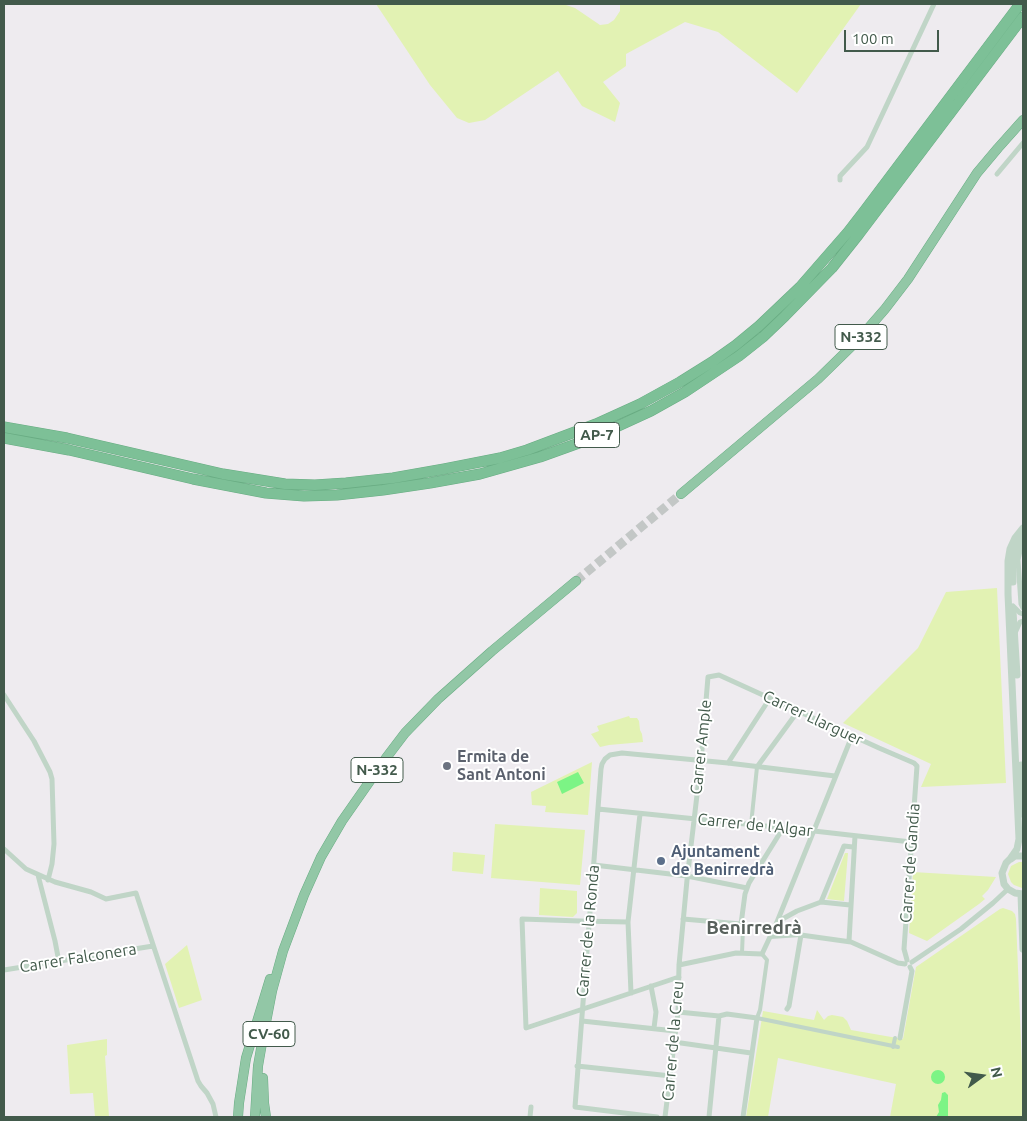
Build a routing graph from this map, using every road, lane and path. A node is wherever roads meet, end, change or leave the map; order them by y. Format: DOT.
graph roads {
  1 [pos="934,4"];
  2 [pos="1020,4"];
  3 [pos="1023,17"];
  4 [pos="1023,114"];
  5 [pos="1023,120"];
  6 [pos="1023,143"];
  7 [pos="997,174"];
  8 [pos="840,180"];
  9 [pos="948,217"];
  10 [pos="4,428"];
  11 [pos="4,438"];
  12 [pos="681,494"];
  13 [pos="1023,528"];
  14 [pos="1023,535"];
  15 [pos="1023,544"];
  16 [pos="576,581"];
  17 [pos="1013,606"];
  18 [pos="1023,608"];
  19 [pos="1023,614"];
  20 [pos="1023,621"];
  21 [pos="1015,633"];
  22 [pos="708,677"];
  23 [pos="4,695"];
  24 [pos="770,698"];
  25 [pos="798,711"];
  26 [pos="852,736"];
  27 [pos="701,761"];
  28 [pos="728,763"];
  29 [pos="917,766"];
  30 [pos="757,767"];
  31 [pos="835,776"];
  32 [pos="598,810"];
  33 [pos="640,814"];
  34 [pos="1023,814"];
  35 [pos="694,818"];
  36 [pos="751,825"];
  37 [pos="781,828"];
  38 [pos="814,831"];
  39 [pos="855,836"];
  40 [pos="911,842"];
  41 [pos="853,847"];
  42 [pos="4,849"];
  43 [pos="1023,856"];
  44 [pos="1010,859"];
  45 [pos="594,864"];
  46 [pos="634,868"];
  47 [pos="38,875"];
  48 [pos="687,876"];
  49 [pos="48,880"];
  50 [pos="747,888"];
  51 [pos="1008,888"];
  52 [pos="1022,894"];
  53 [pos="821,902"];
  54 [pos="850,906"];
  55 [pos="683,919"];
  56 [pos="589,922"];
  57 [pos="628,922"];
  58 [pos="777,922"];
  59 [pos="741,924"];
  60 [pos="801,935"];
  61 [pos="288,936"];
  62 [pos="770,937"];
  63 [pos="848,941"];
  64 [pos="153,946"];
  65 [pos="1023,949"];
  66 [pos="283,950"];
  67 [pos="742,953"];
  68 [pos="762,954"];
  69 [pos="59,962"];
  70 [pos="910,962"];
  71 [pos="679,965"];
  72 [pos="4,970"];
  73 [pos="679,976"];
  74 [pos="651,986"];
  75 [pos="630,993"];
  76 [pos="582,1008"];
  77 [pos="787,1009"];
  78 [pos="678,1012"];
  79 [pos="719,1016"];
  80 [pos="757,1018"];
  81 [pos="582,1021"];
  82 [pos="654,1028"];
  83 [pos="676,1031"];
  84 [pos="898,1038"];
  85 [pos="674,1042"];
  86 [pos="716,1048"];
  87 [pos="751,1052"];
  88 [pos="577,1066"];
  89 [pos="670,1076"];
  90 [pos="531,1107"];
  91 [pos="600,1110"];
  92 [pos="216,1117"];
  93 [pos="238,1117"];
  94 [pos="255,1117"];
  95 [pos="266,1117"];
  96 [pos="530,1117"];
  97 [pos="599,1117"];
  98 [pos="657,1117"];
  99 [pos="665,1117"];
  100 [pos="709,1117"];
  101 [pos="743,1117"];
  1 -- 8 [label="street"];
  2 -- 10 [label="highway, AP-7"];
  3 -- 11 [label="highway, AP-7"];
  4 -- 9 [label="highway"];
  5 -- 9 [label="highway, N-332"];
  6 -- 7 [label="street"];
  9 -- 12 [label="highway, N-332"];
  13 -- 44 [label="street"];
  14 -- 17 [label="street"];
  15 -- 18 [label="street"];
  16 -- 61 [label="highway, N-332"];
  17 -- 19 [label="street"];
  17 -- 21 [label="street"];
  20 -- 21 [label="street"];
  21 -- 34 [label="street"];
  22 -- 24 [label="street, Carrer Llarguer"];
  22 -- 27 [label="street, Carrer Ample"];
  23 -- 49 [label="street"];
  24 -- 25 [label="street, Carrer Llarguer"];
  24 -- 28 [label="street"];
  25 -- 26 [label="street, Carrer Llarguer"];
  25 -- 30 [label="street"];
  26 -- 29 [label="street, Carrer Llarguer"];
  26 -- 31 [label="street"];
  27 -- 28 [label="street"];
  27 -- 32 [label="street, Carrer de la Ronda"];
  27 -- 35 [label="street, Carrer Ample"];
  28 -- 30 [label="street"];
  29 -- 40 [label="street, Carrer de Gandia"];
  30 -- 31 [label="street"];
  30 -- 36 [label="street"];
  31 -- 38 [label="street"];
  32 -- 33 [label="street, Carrer de l'Algar"];
  32 -- 45 [label="street, Carrer de la Ronda"];
  33 -- 35 [label="street, Carrer de l'Algar"];
  33 -- 46 [label="street"];
  35 -- 36 [label="street, Carrer de l'Algar"];
  35 -- 48 [label="street, Carrer Ample"];
  36 -- 37 [label="street, Carrer de l'Algar"];
  37 -- 38 [label="street, Carrer de l'Algar"];
  37 -- 50 [label="street"];
  38 -- 39 [label="street, Carrer de l'Algar"];
  38 -- 58 [label="street"];
  39 -- 40 [label="street, Carrer de l'Algar"];
  39 -- 41 [label="street"];
  40 -- 70 [label="street, Carrer de Gandia"];
  41 -- 53 [label="street"];
  41 -- 54 [label="street"];
  42 -- 47 [label="street"];
  43 -- 44 [label="street"];
  44 -- 51 [label="street"];
  45 -- 46 [label="street"];
  45 -- 56 [label="street, Carrer de la Ronda"];
  46 -- 48 [label="street"];
  46 -- 57 [label="street"];
  47 -- 49 [label="street"];
  47 -- 69 [label="street"];
  48 -- 50 [label="street"];
  48 -- 55 [label="street, Carrer Ample"];
  49 -- 64 [label="street"];
  50 -- 59 [label="street"];
  51 -- 52 [label="street"];
  51 -- 70 [label="street"];
  52 -- 65 [label="street"];
  53 -- 54 [label="street"];
  53 -- 58 [label="street"];
  54 -- 63 [label="street"];
  55 -- 59 [label="street"];
  55 -- 71 [label="street, Carrer Ample"];
  56 -- 57 [label="street"];
  56 -- 76 [label="street, Carrer de la Ronda"];
  56 -- 76 [label="street"];
  57 -- 75 [label="street"];
  58 -- 62 [label="street"];
  59 -- 67 [label="street"];
  60 -- 62 [label="street"];
  60 -- 63 [label="street"];
  60 -- 77 [label="street"];
  61 -- 66 [label="highway, N-332"];
  61 -- 93 [label="highway"];
  62 -- 68 [label="street"];
  63 -- 70 [label="street"];
  64 -- 69 [label="street, Carrer Falconera"];
  64 -- 92 [label="street"];
  66 -- 94 [label="highway, N-332"];
  66 -- 95 [label="highway, CV-60"];
  67 -- 68 [label="street"];
  67 -- 71 [label="street"];
  68 -- 80 [label="street"];
  69 -- 72 [label="street, Carrer Falconera"];
  70 -- 84 [label="street, Carrer de Gandia"];
  71 -- 73 [label="street, Carrer de la Creu"];
  73 -- 74 [label="street"];
  73 -- 78 [label="street, Carrer de la Creu"];
  74 -- 75 [label="street"];
  74 -- 82 [label="street"];
  75 -- 76 [label="street"];
  76 -- 81 [label="street, Carrer de la Ronda"];
  78 -- 79 [label="street"];
  78 -- 83 [label="street, Carrer de la Creu"];
  79 -- 80 [label="street"];
  79 -- 86 [label="street"];
  80 -- 84 [label="street"];
  80 -- 87 [label="street"];
  81 -- 82 [label="street"];
  81 -- 88 [label="street, Carrer de la Ronda"];
  82 -- 83 [label="street"];
  83 -- 85 [label="street, Carrer de la Creu"];
  85 -- 86 [label="street"];
  85 -- 89 [label="street, Carrer de la Creu"];
  86 -- 87 [label="street"];
  86 -- 100 [label="street"];
  87 -- 101 [label="street"];
  88 -- 89 [label="street"];
  88 -- 91 [label="street, Carrer de la Ronda"];
  89 -- 99 [label="street, Carrer de la Creu"];
  90 -- 96 [label="street"];
  91 -- 97 [label="street"];
  91 -- 98 [label="street"];
}
